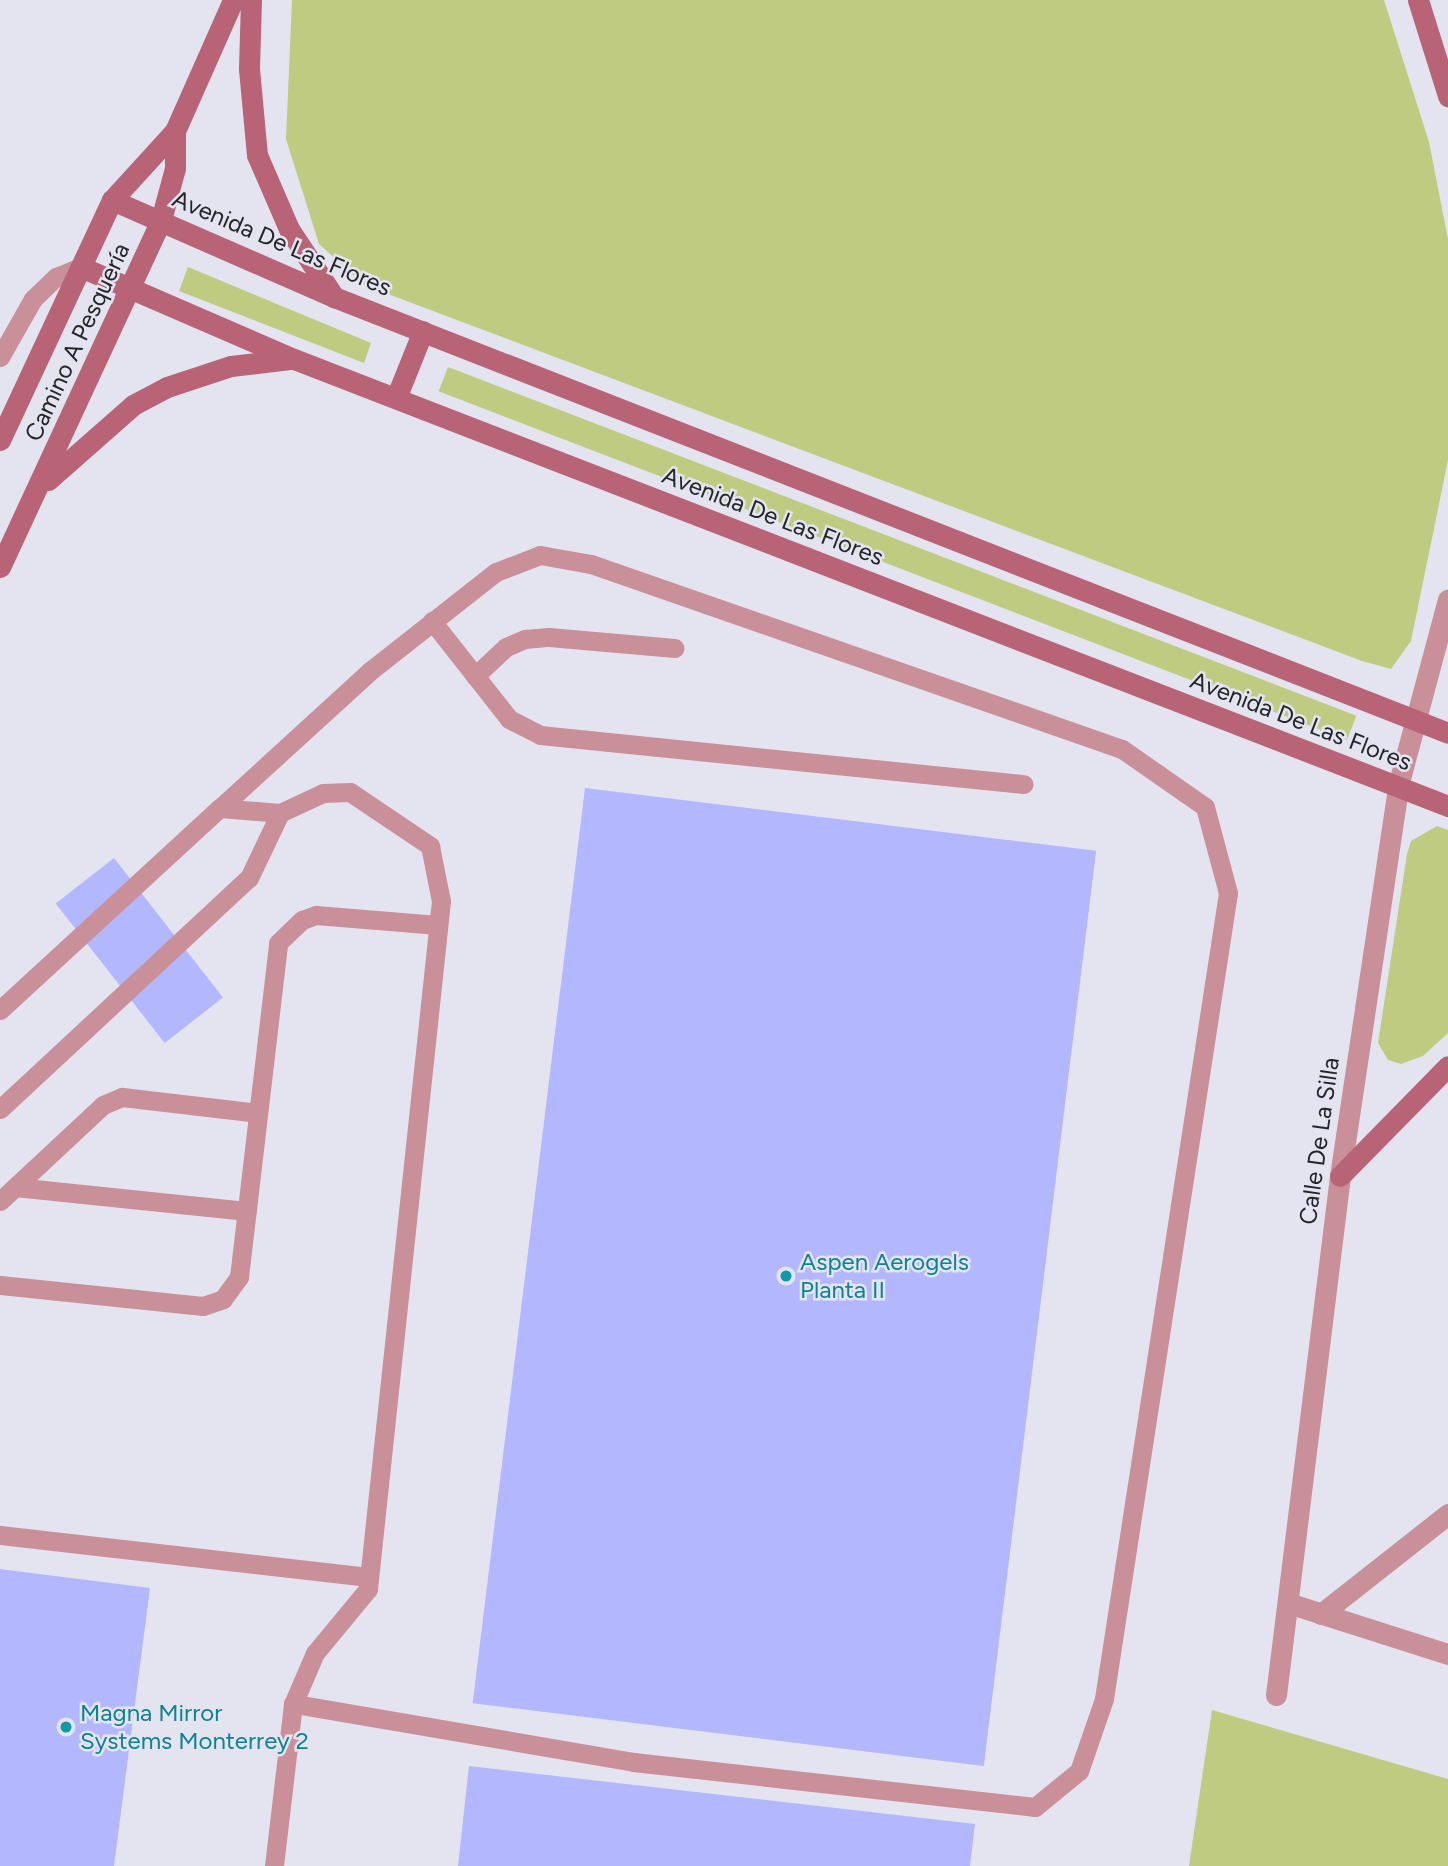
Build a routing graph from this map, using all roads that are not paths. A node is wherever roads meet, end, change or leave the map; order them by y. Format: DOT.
graph roads {
  1 [pos="233,0"];
  2 [pos="251,0"];
  3 [pos="1418,0"];
  4 [pos="1448,96"];
  5 [pos="175,131"];
  6 [pos="112,200"];
  7 [pos="161,220"];
  8 [pos="81,267"];
  9 [pos="132,288"];
  10 [pos="334,297"];
  11 [pos="422,331"];
  12 [pos="0,357"];
  13 [pos="294,359"];
  14 [pos="396,398"];
  15 [pos="0,440"];
  16 [pos="38,488"];
  17 [pos="0,567"];
  18 [pos="1448,600"];
  19 [pos="432,621"];
  20 [pos="676,648"];
  21 [pos="475,676"];
  22 [pos="1415,721"];
  23 [pos="1448,733"];
  24 [pos="1024,784"];
  25 [pos="1398,786"];
  26 [pos="1448,806"];
  27 [pos="220,808"];
  28 [pos="280,813"];
  29 [pos="438,925"];
  30 [pos="0,1010"];
  31 [pos="1448,1066"];
  32 [pos="0,1109"];
  33 [pos="258,1113"];
  34 [pos="1340,1176"];
  35 [pos="15,1187"];
  36 [pos="0,1201"];
  37 [pos="247,1211"];
  38 [pos="0,1285"];
  39 [pos="1448,1514"];
  40 [pos="0,1535"];
  41 [pos="369,1577"];
  42 [pos="1288,1603"];
  43 [pos="1321,1614"];
  44 [pos="1448,1654"];
  45 [pos="1276,1695"];
  46 [pos="293,1704"];
  47 [pos="274,1866"];
  1 -- 5 [label="street, Camino A Pesquería"];
  2 -- 10 [label="street"];
  3 -- 4 [label="street"];
  5 -- 6 [label="street, Camino A Pesquería"];
  5 -- 7 [label="street, Camino A Pesquería"];
  6 -- 7 [label="street, Avenida De Las Flores"];
  6 -- 8 [label="street, Camino A Pesquería"];
  7 -- 9 [label="street, Camino A Pesquería"];
  7 -- 10 [label="street, Avenida De Las Flores"];
  8 -- 9 [label="street, Avenida De Las Flores"];
  8 -- 12 [label="lane"];
  8 -- 15 [label="street, Camino A Pesquería"];
  9 -- 13 [label="street, Avenida De Las Flores"];
  9 -- 16 [label="street, Camino A Pesquería"];
  10 -- 11 [label="street, Avenida De Las Flores"];
  11 -- 14 [label="street"];
  11 -- 22 [label="street, Avenida De Las Flores"];
  13 -- 14 [label="street, Avenida De Las Flores"];
  13 -- 16 [label="street"];
  14 -- 25 [label="street, Avenida De Las Flores"];
  16 -- 17 [label="street, Camino A Pesquería"];
  18 -- 22 [label="street, Calle De La Silla"];
  19 -- 21 [label="lane"];
  19 -- 27 [label="lane"];
  19 -- 46 [label="lane"];
  20 -- 21 [label="lane"];
  21 -- 24 [label="lane"];
  22 -- 23 [label="street, Avenida De Las Flores"];
  22 -- 25 [label="street, Calle De La Silla"];
  25 -- 26 [label="street, Avenida De Las Flores"];
  25 -- 34 [label="street, Calle De La Silla"];
  27 -- 28 [label="lane"];
  27 -- 30 [label="lane"];
  28 -- 29 [label="lane"];
  28 -- 32 [label="lane"];
  29 -- 33 [label="lane"];
  29 -- 41 [label="lane"];
  31 -- 34 [label="street"];
  33 -- 35 [label="lane"];
  33 -- 37 [label="lane"];
  34 -- 42 [label="street, Calle De La Silla"];
  35 -- 36 [label="lane"];
  35 -- 37 [label="lane"];
  37 -- 38 [label="lane"];
  39 -- 43 [label="street"];
  40 -- 41 [label="lane"];
  41 -- 46 [label="lane"];
  42 -- 43 [label="street"];
  42 -- 45 [label="street, Calle De La Silla"];
  43 -- 44 [label="street"];
  46 -- 47 [label="lane"];
}
